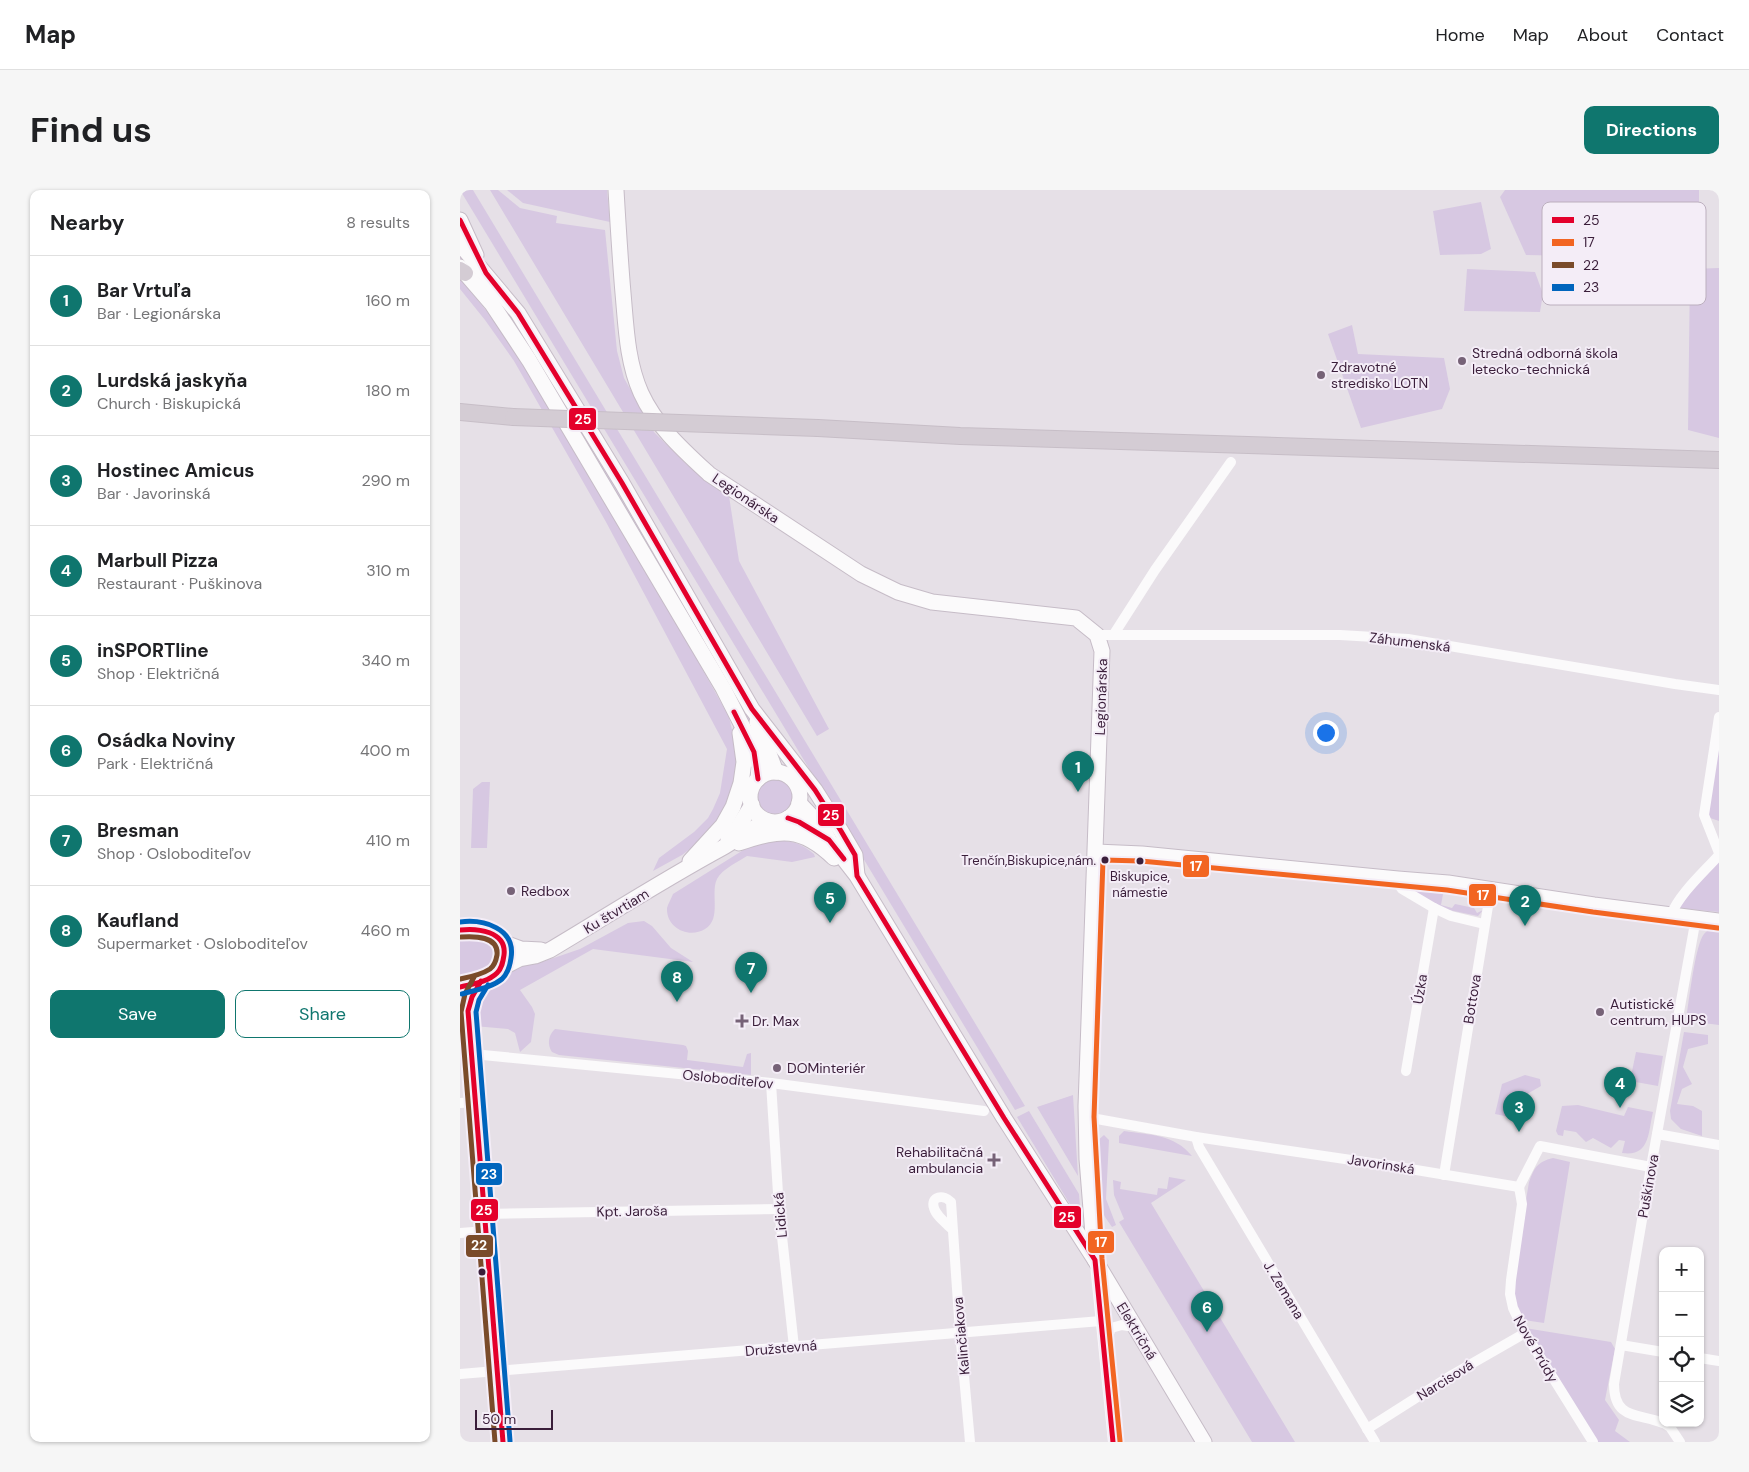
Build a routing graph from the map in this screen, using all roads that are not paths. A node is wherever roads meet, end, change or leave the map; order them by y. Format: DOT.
graph roads {
  1 [pos="616,190"];
  2 [pos="460,220"];
  3 [pos="460,244"];
  4 [pos="462,270"];
  5 [pos="486,274"];
  6 [pos="460,412"];
  7 [pos="513,417"];
  8 [pos="460,418"];
  9 [pos="1283,446"];
  10 [pos="1719,451"];
  11 [pos="1541,454"];
  12 [pos="1719,460"];
  13 [pos="1231,462"];
  14 [pos="1719,468"];
  15 [pos="1114,634"];
  16 [pos="1097,635"];
  17 [pos="1719,690"];
  18 [pos="752,709"];
  19 [pos="1719,717"];
  20 [pos="738,720"];
  21 [pos="776,772"];
  22 [pos="758,779"];
  23 [pos="799,803"];
  24 [pos="752,805"];
  25 [pos="788,818"];
  26 [pos="768,821"];
  27 [pos="829,840"];
  28 [pos="719,849"];
  29 [pos="1096,852"];
  30 [pos="1719,854"];
  31 [pos="682,870"];
  32 [pos="857,876"];
  33 [pos="1398,879"];
  34 [pos="1491,888"];
  35 [pos="1434,908"];
  36 [pos="1672,915"];
  37 [pos="1696,918"];
  38 [pos="1719,921"];
  39 [pos="1484,924"];
  40 [pos="460,930"];
  41 [pos="502,942"];
  42 [pos="550,950"];
  43 [pos="500,969"];
  44 [pos="481,981"];
  45 [pos="460,987"];
  46 [pos="460,998"];
  47 [pos="468,1011"];
  48 [pos="472,1052"];
  49 [pos="1406,1071"];
  50 [pos="771,1083"];
  51 [pos="476,1102"];
  52 [pos="460,1103"];
  53 [pos="984,1111"];
  54 [pos="1086,1117"];
  55 [pos="1657,1134"];
  56 [pos="1196,1137"];
  57 [pos="1719,1145"];
  58 [pos="1651,1167"];
  59 [pos="1444,1175"];
  60 [pos="1519,1187"];
  61 [pos="1090,1190"];
  62 [pos="1059,1204"];
  63 [pos="779,1208"];
  64 [pos="485,1214"];
  65 [pos="953,1230"];
  66 [pos="486,1231"];
  67 [pos="460,1233"];
  68 [pos="1095,1260"];
  69 [pos="1102,1321"];
  70 [pos="1134,1327"];
  71 [pos="960,1332"];
  72 [pos="1525,1333"];
  73 [pos="1621,1345"];
  74 [pos="794,1347"];
  75 [pos="1104,1349"];
  76 [pos="1659,1351"];
  77 [pos="1704,1359"];
  78 [pos="1719,1361"];
  79 [pos="497,1371"];
  80 [pos="460,1374"];
  81 [pos="1659,1422"];
  82 [pos="1670,1427"];
  83 [pos="1368,1429"];
  84 [pos="503,1442"];
  85 [pos="970,1442"];
  86 [pos="1113,1442"];
  87 [pos="1204,1442"];
  88 [pos="1375,1442"];
  89 [pos="1593,1442"];
  90 [pos="1680,1442"];
  1 -- 16 [label="street, Legionárska"];
  2 -- 5 [label="street"];
  3 -- 5 [label="street"];
  4 -- 20 [label="street"];
  5 -- 18 [label="street"];
  6 -- 7 [label="main road"];
  7 -- 8 [label="main road"];
  7 -- 9 [label="main road, bridge"];
  9 -- 10 [label="main road"];
  9 -- 11 [label="main road"];
  11 -- 12 [label="main road"];
  11 -- 14 [label="main road"];
  13 -- 15 [label="street"];
  15 -- 16 [label="street, Záhumenská"];
  15 -- 17 [label="street, Záhumenská"];
  16 -- 29 [label="street, Legionárska"];
  18 -- 21 [label="street"];
  18 -- 32 [label="street"];
  19 -- 30 [label="street"];
  20 -- 22 [label="street"];
  20 -- 31 [label="street, Ku štvrtiam"];
  21 -- 22 [label="street"];
  21 -- 23 [label="street"];
  22 -- 24 [label="street"];
  23 -- 25 [label="street"];
  23 -- 27 [label="street, Električná"];
  24 -- 26 [label="street"];
  24 -- 28 [label="street, Ku štvrtiam"];
  25 -- 26 [label="street"];
  25 -- 27 [label="street, Električná"];
  26 -- 28 [label="street, Ku štvrtiam"];
  27 -- 32 [label="street, Električná"];
  28 -- 31 [label="street, Ku štvrtiam"];
  28 -- 32 [label="street"];
  29 -- 33 [label="street"];
  29 -- 54 [label="street, Legionárska"];
  30 -- 36 [label="street"];
  31 -- 42 [label="street, Ku štvrtiam"];
  32 -- 62 [label="street, Električná"];
  33 -- 34 [label="street"];
  33 -- 35 [label="street"];
  34 -- 36 [label="street"];
  34 -- 39 [label="street, Bottova"];
  35 -- 39 [label="street"];
  35 -- 49 [label="street, Úzka"];
  36 -- 37 [label="street"];
  37 -- 38 [label="street"];
  37 -- 55 [label="street, Puškinova"];
  39 -- 59 [label="street, Bottova"];
  40 -- 41 [label="street"];
  41 -- 42 [label="street"];
  41 -- 43 [label="street"];
  42 -- 43 [label="street, Ku štvrtiam"];
  43 -- 44 [label="street, Ku štvrtiam"];
  44 -- 45 [label="street, Ku štvrtiam"];
  44 -- 47 [label="street"];
  46 -- 47 [label="street"];
  47 -- 48 [label="street"];
  48 -- 50 [label="street, Osloboditeľov"];
  48 -- 51 [label="street"];
  50 -- 53 [label="street, Osloboditeľov"];
  50 -- 63 [label="street, Lidická"];
  51 -- 52 [label="street"];
  51 -- 64 [label="street"];
  54 -- 56 [label="street, Javorinská"];
  54 -- 61 [label="street, Legionárska"];
  55 -- 57 [label="street"];
  55 -- 58 [label="street, Puškinova"];
  56 -- 59 [label="street, Javorinská"];
  56 -- 83 [label="street, J. Zemana"];
  58 -- 60 [label="street"];
  58 -- 73 [label="street, Puškinova"];
  59 -- 60 [label="street, Javorinská"];
  60 -- 72 [label="street, Nové Prúdy"];
  61 -- 62 [label="street"];
  61 -- 68 [label="street, Legionárska"];
  62 -- 68 [label="street, Električná"];
  63 -- 64 [label="street, Kpt. Jaroša"];
  63 -- 74 [label="street, Lidická"];
  64 -- 66 [label="street"];
  65 -- 71 [label="street, Kalinčiakova"];
  66 -- 67 [label="street"];
  66 -- 79 [label="street"];
  68 -- 69 [label="street, Legionárska"];
  68 -- 70 [label="street, Električná"];
  69 -- 71 [label="street, Družstevná"];
  69 -- 75 [label="street, Legionárska"];
  70 -- 75 [label="street"];
  70 -- 87 [label="street, Električná"];
  71 -- 74 [label="street, Družstevná"];
  71 -- 85 [label="street, Kalinčiakova"];
  72 -- 83 [label="street, Narcisová"];
  72 -- 89 [label="street, Nové Prúdy"];
  73 -- 76 [label="street"];
  73 -- 81 [label="street, Puškinova"];
  74 -- 79 [label="street, Družstevná"];
  75 -- 86 [label="street, Legionárska"];
  77 -- 78 [label="street"];
  79 -- 80 [label="street, Družstevná"];
  79 -- 84 [label="street"];
  82 -- 90 [label="street, Puškinova"];
  83 -- 88 [label="street, J. Zemana"];
}
